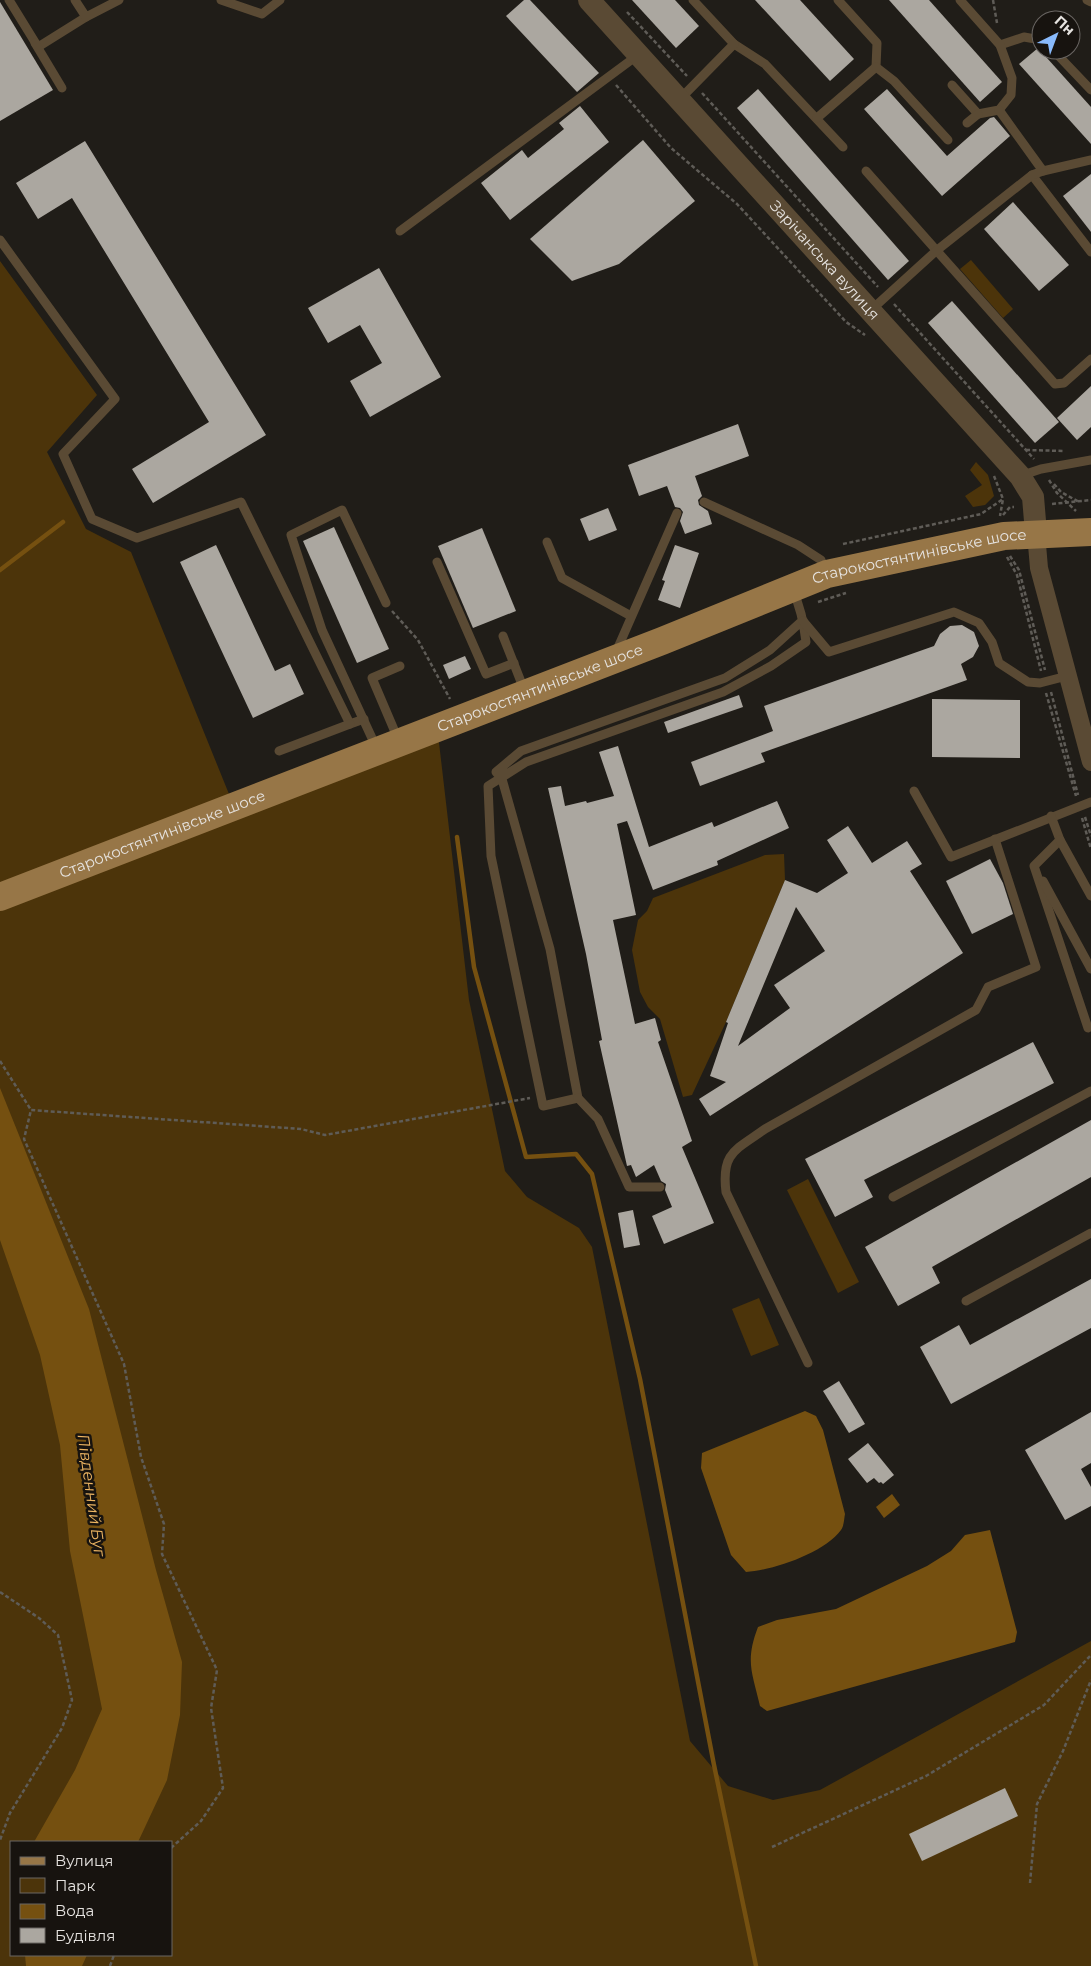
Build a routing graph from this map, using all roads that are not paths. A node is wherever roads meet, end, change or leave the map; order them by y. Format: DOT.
graph roads {
  1 [pos="9,0"];
  2 [pos="75,0"];
  3 [pos="119,0"];
  4 [pos="221,0"];
  5 [pos="280,0"];
  6 [pos="589,0"];
  7 [pos="693,0"];
  8 [pos="838,0"];
  9 [pos="960,0"];
  10 [pos="1086,0"];
  11 [pos="1091,2"];
  12 [pos="86,18"];
  13 [pos="1031,38"];
  14 [pos="734,44"];
  15 [pos="1000,45"];
  16 [pos="639,55"];
  17 [pos="1062,60"];
  18 [pos="876,67"];
  19 [pos="952,84"];
  20 [pos="62,88"];
  21 [pos="1091,90"];
  22 [pos="688,93"];
  23 [pos="999,110"];
  24 [pos="978,114"];
  25 [pos="817,118"];
  26 [pos="968,123"];
  27 [pos="948,140"];
  28 [pos="843,147"];
  29 [pos="1091,160"];
  30 [pos="866,171"];
  31 [pos="1043,171"];
  32 [pos="1032,175"];
  33 [pos="400,232"];
  34 [pos="0,240"];
  35 [pos="936,251"];
  36 [pos="1091,252"];
  37 [pos="878,303"];
  38 [pos="1091,359"];
  39 [pos="1091,460"];
  40 [pos="1020,476"];
  41 [pos="704,502"];
  42 [pos="677,513"];
  43 [pos="1087,522"];
  44 [pos="1036,533"];
  45 [pos="547,542"];
  46 [pos="437,562"];
  47 [pos="827,574"];
  48 [pos="796,598"];
  49 [pos="386,603"];
  50 [pos="631,616"];
  51 [pos="803,620"];
  52 [pos="504,636"];
  53 [pos="613,659"];
  54 [pos="514,663"];
  55 [pos="400,666"];
  56 [pos="1067,676"];
  57 [pos="525,692"];
  58 [pos="364,719"];
  59 [pos="350,724"];
  60 [pos="388,746"];
  61 [pos="279,751"];
  62 [pos="1091,762"];
  63 [pos="502,779"];
  64 [pos="914,791"];
  65 [pos="1091,802"];
  66 [pos="1051,816"];
  67 [pos="995,839"];
  68 [pos="1060,840"];
  69 [pos="1034,866"];
  70 [pos="1091,896"];
  71 [pos="0,897"];
  72 [pos="1091,969"];
  73 [pos="1088,1028"];
  74 [pos="1091,1091"];
  75 [pos="578,1098"];
  76 [pos="660,1187"];
  77 [pos="893,1197"];
  78 [pos="1091,1232"];
  79 [pos="966,1301"];
  80 [pos="808,1363"];
  1 -- 12 [label="lane"];
  1 -- 20 [label="lane"];
  2 -- 12 [label="lane"];
  3 -- 12 [label="lane"];
  4 -- 5 [label="lane"];
  6 -- 16 [label="street, Зарічанська вулиця"];
  7 -- 14 [label="lane"];
  8 -- 18 [label="lane"];
  9 -- 15 [label="lane"];
  10 -- 11 [label="lane"];
  13 -- 15 [label="lane"];
  14 -- 22 [label="lane"];
  14 -- 25 [label="lane"];
  15 -- 23 [label="lane"];
  16 -- 22 [label="street, Зарічанська вулиця"];
  16 -- 33 [label="lane"];
  17 -- 21 [label="lane"];
  18 -- 25 [label="lane"];
  18 -- 27 [label="lane"];
  19 -- 24 [label="lane"];
  22 -- 37 [label="street, Зарічанська вулиця"];
  23 -- 24 [label="lane"];
  23 -- 31 [label="lane"];
  24 -- 26 [label="lane"];
  25 -- 28 [label="lane"];
  29 -- 31 [label="lane"];
  30 -- 35 [label="lane"];
  31 -- 32 [label="lane"];
  32 -- 35 [label="lane"];
  32 -- 36 [label="lane"];
  34 -- 59 [label="lane"];
  35 -- 37 [label="lane"];
  35 -- 38 [label="lane"];
  37 -- 40 [label="street, Зарічанська вулиця"];
  39 -- 40 [label="lane"];
  40 -- 44 [label="street, Зарічанська вулиця"];
  41 -- 47 [label="lane"];
  42 -- 50 [label="lane"];
  43 -- 44 [label="main road, Старокостянтинівське шосе"];
  44 -- 47 [label="main road, Старокостянтинівське шосе"];
  44 -- 56 [label="street"];
  45 -- 50 [label="lane"];
  46 -- 54 [label="lane"];
  47 -- 48 [label="main road, Старокостянтинівське шосе"];
  48 -- 51 [label="lane"];
  48 -- 53 [label="main road, Старокостянтинівське шосе"];
  49 -- 58 [label="lane"];
  50 -- 53 [label="lane"];
  51 -- 56 [label="lane"];
  51 -- 63 [label="lane"];
  51 -- 63 [label="lane"];
  52 -- 54 [label="lane"];
  53 -- 57 [label="main road, Старокостянтинівське шосе"];
  54 -- 57 [label="lane"];
  55 -- 60 [label="lane"];
  56 -- 62 [label="street"];
  57 -- 60 [label="main road, Старокостянтинівське шосе"];
  58 -- 59 [label="lane"];
  58 -- 60 [label="lane"];
  59 -- 61 [label="lane"];
  60 -- 71 [label="main road, Старокостянтинівське шосе"];
  63 -- 75 [label="lane"];
  63 -- 75 [label="lane"];
  64 -- 67 [label="lane"];
  65 -- 66 [label="lane"];
  66 -- 67 [label="lane"];
  66 -- 68 [label="lane"];
  67 -- 80 [label="lane"];
  68 -- 69 [label="lane"];
  68 -- 70 [label="lane"];
  69 -- 72 [label="lane"];
  69 -- 73 [label="lane"];
  74 -- 77 [label="lane"];
  75 -- 76 [label="lane"];
  78 -- 79 [label="lane"];
}
